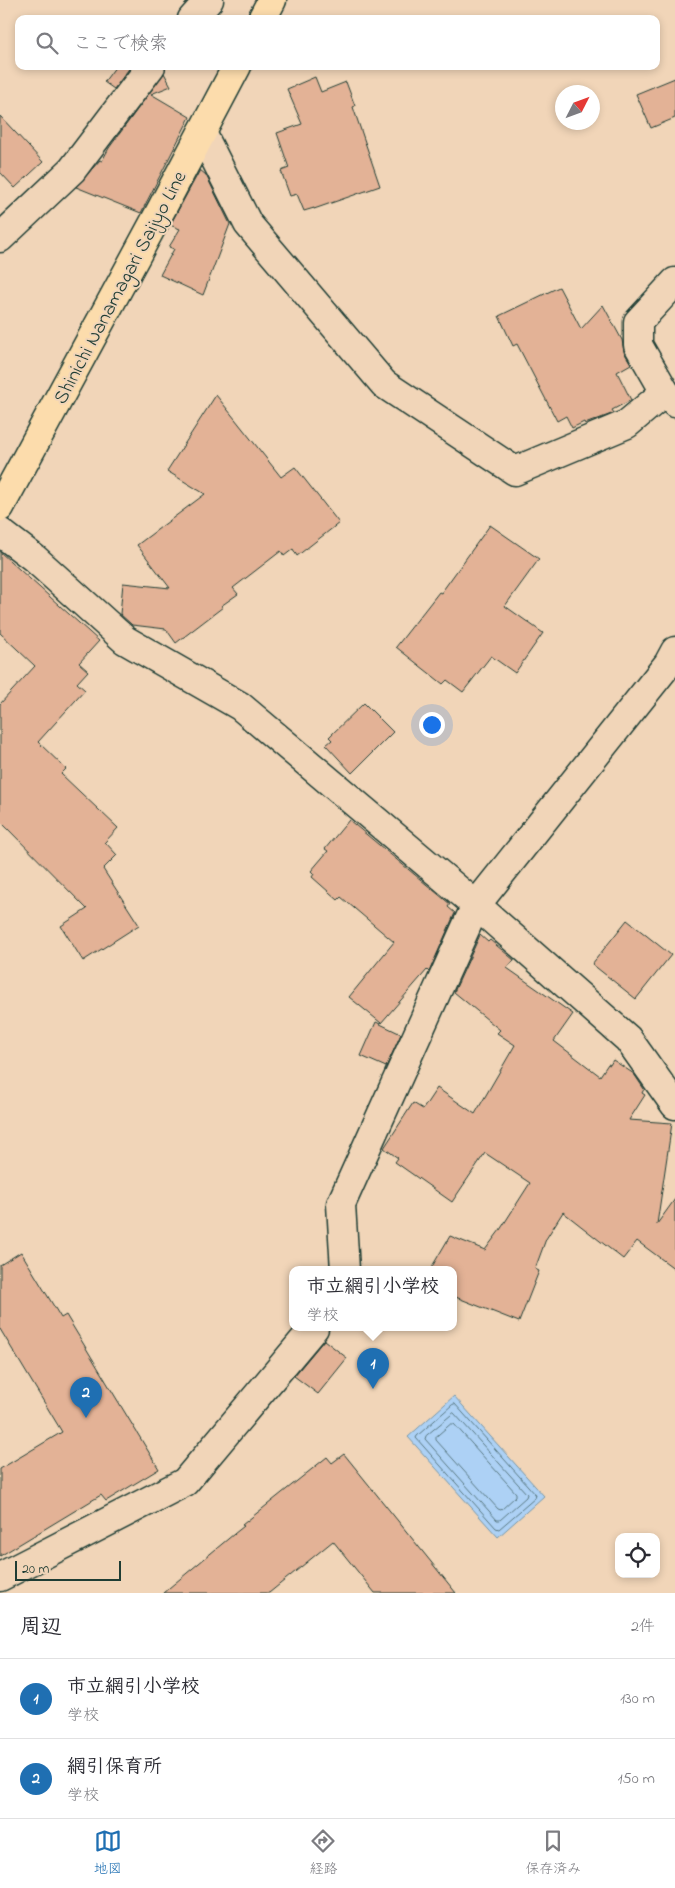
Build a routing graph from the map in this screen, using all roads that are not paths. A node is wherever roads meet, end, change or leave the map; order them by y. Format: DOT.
graph roads {
  1 [pos="209,0"];
  2 [pos="272,0"];
  3 [pos="196,15"];
  4 [pos="264,15"];
  5 [pos="148,70"];
  6 [pos="235,70"];
  7 [pos="202,133"];
  8 [pos="0,238"];
  9 [pos="675,282"];
  10 [pos="670,398"];
  11 [pos="0,507"];
  12 [pos="0,532"];
  13 [pos="675,651"];
  14 [pos="476,905"];
  15 [pos="675,1105"];
  16 [pos="345,1266"];
  17 [pos="311,1331"];
  18 [pos="0,1577"];
  1 -- 3 [label="street"];
  2 -- 4 [label="main road"];
  5 -- 8 [label="street"];
  6 -- 7 [label="main road, Shinichi Nanamagari Saijyo Line"];
  7 -- 10 [label="street"];
  7 -- 11 [label="main road, Shinichi Nanamagari Saijyo Line"];
  9 -- 10 [label="street"];
  12 -- 14 [label="street"];
  13 -- 14 [label="street"];
  14 -- 15 [label="street"];
  14 -- 16 [label="street"];
  17 -- 18 [label="street"];
}
